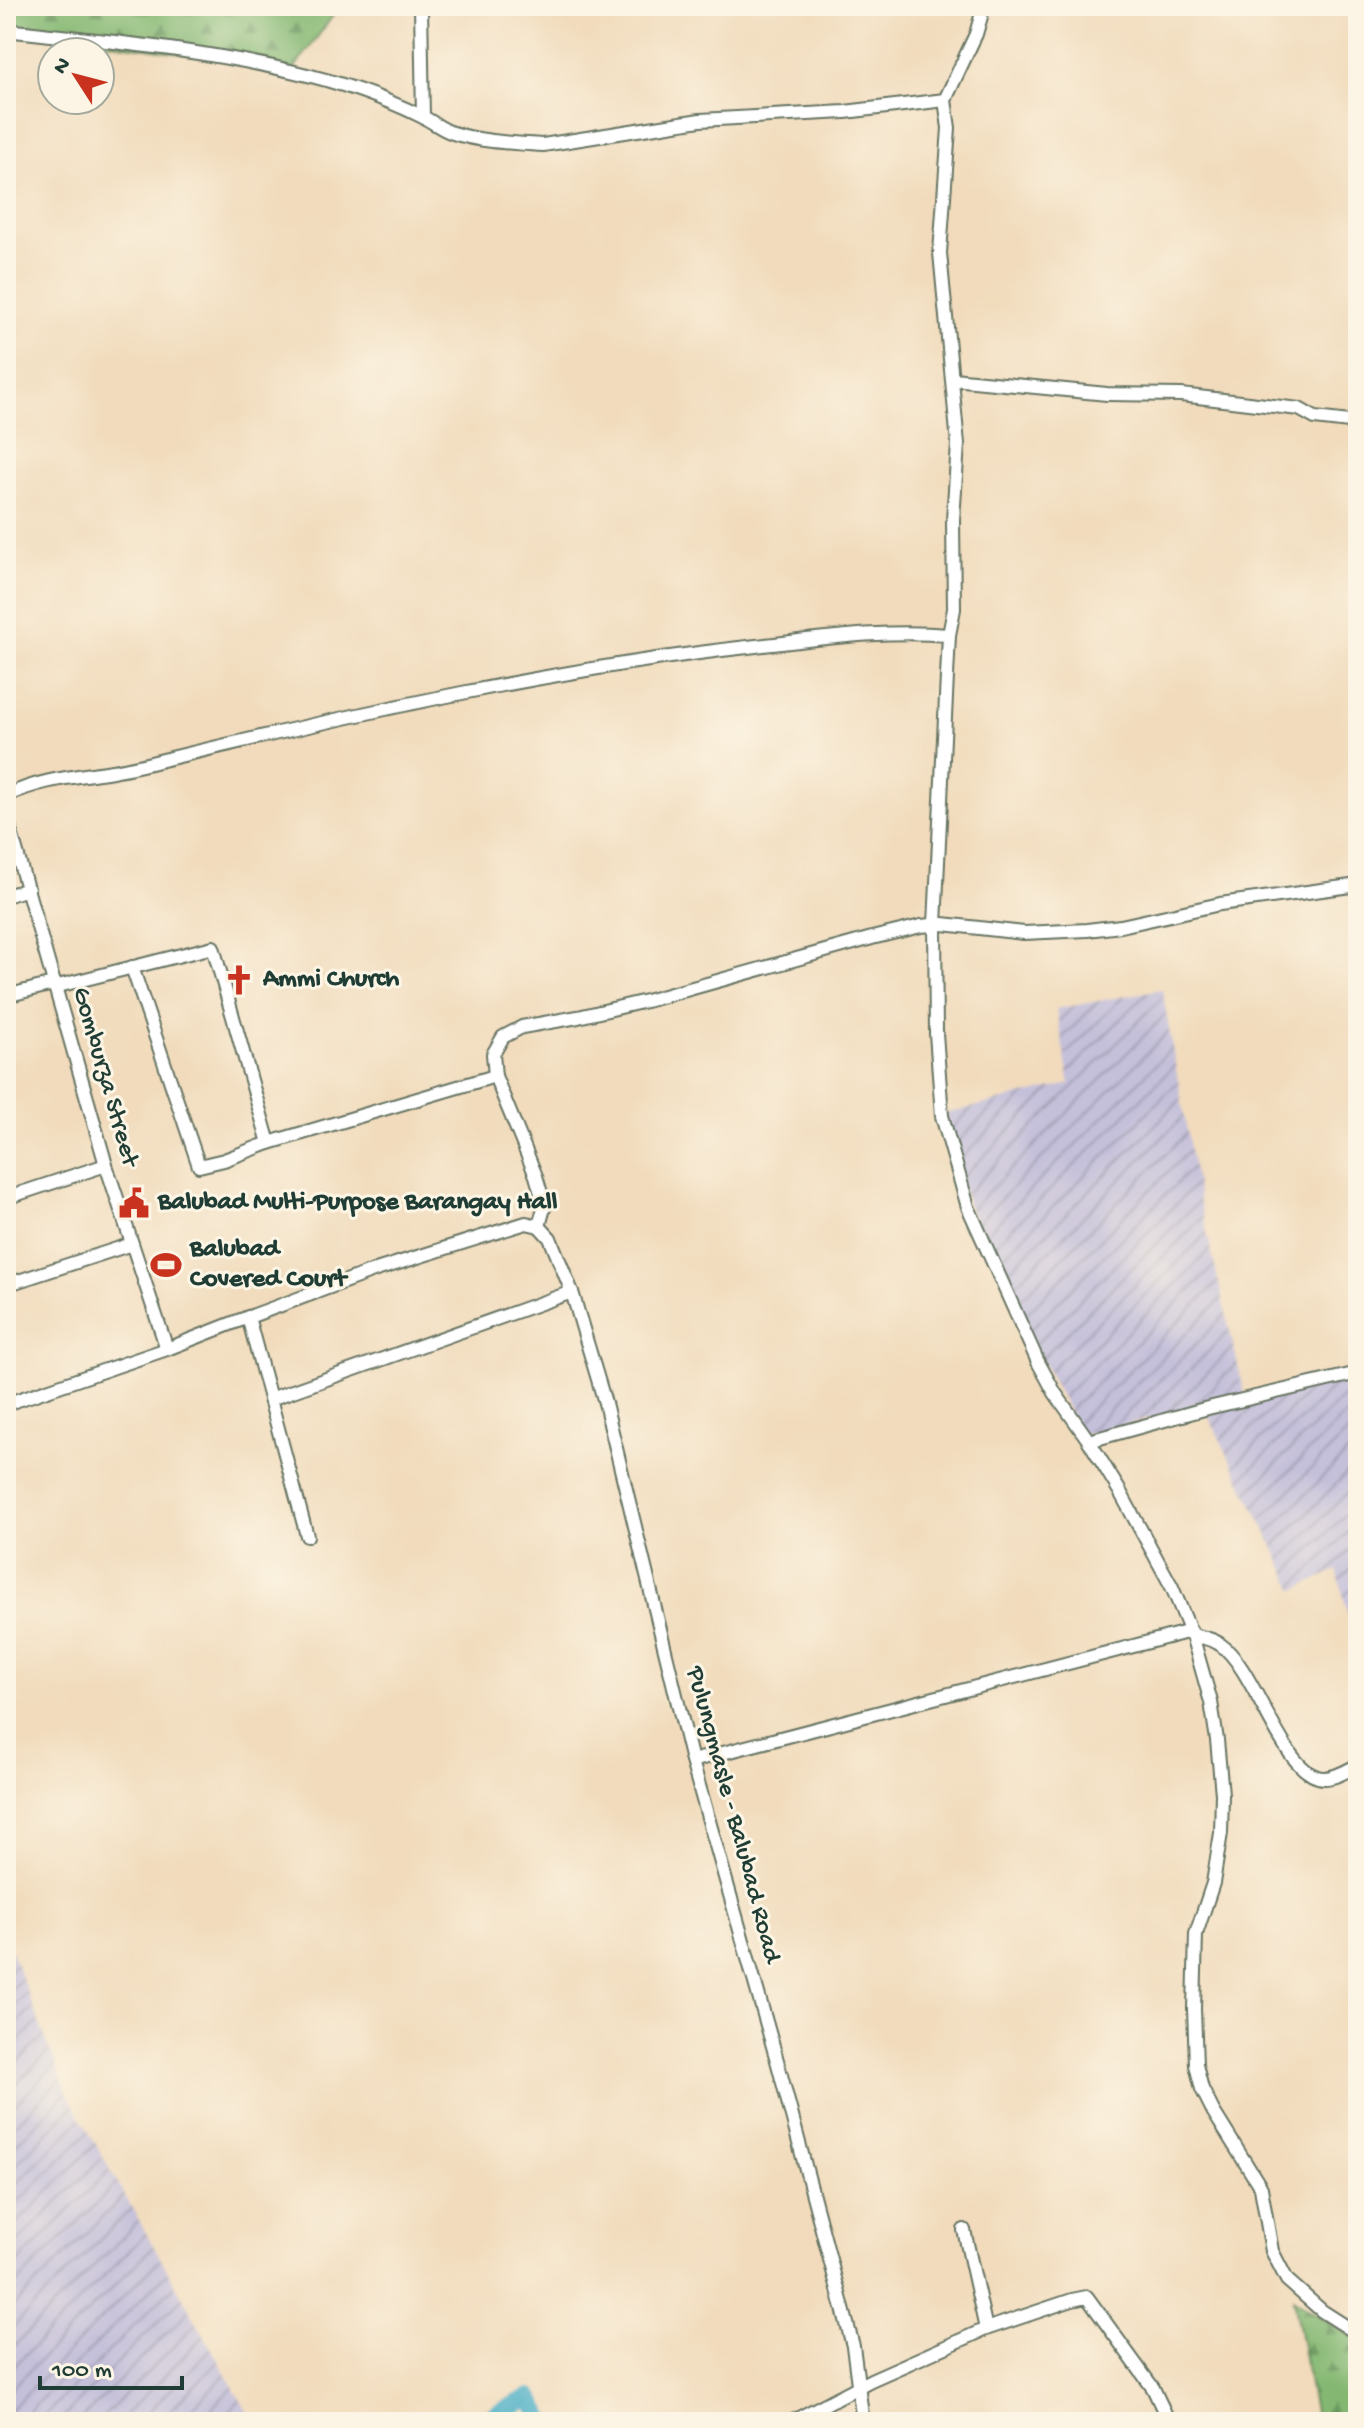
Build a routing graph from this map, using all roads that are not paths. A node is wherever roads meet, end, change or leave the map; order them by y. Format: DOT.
graph roads {
  1 [pos="421,6"];
  2 [pos="984,6"];
  3 [pos="6,30"];
  4 [pos="945,100"];
  5 [pos="423,117"];
  6 [pos="953,379"];
  7 [pos="1358,423"];
  8 [pos="949,635"];
  9 [pos="6,796"];
  10 [pos="6,815"];
  11 [pos="1358,885"];
  12 [pos="28,889"];
  13 [pos="6,896"];
  14 [pos="935,924"];
  15 [pos="132,967"];
  16 [pos="54,985"];
  17 [pos="6,996"];
  18 [pos="495,1076"];
  19 [pos="269,1143"];
  20 [pos="106,1165"];
  21 [pos="6,1198"];
  22 [pos="539,1226"];
  23 [pos="132,1244"];
  24 [pos="6,1285"];
  25 [pos="572,1292"];
  26 [pos="248,1317"];
  27 [pos="167,1349"];
  28 [pos="1358,1373"];
  29 [pos="270,1399"];
  30 [pos="6,1404"];
  31 [pos="1089,1441"];
  32 [pos="307,1536"];
  33 [pos="1192,1633"];
  34 [pos="692,1761"];
  35 [pos="1358,1765"];
  36 [pos="964,2230"];
  37 [pos="986,2329"];
  38 [pos="1358,2334"];
  39 [pos="859,2388"];
  40 [pos="791,2422"];
  41 [pos="863,2422"];
  42 [pos="1169,2422"];
  1 -- 5 [label="street"];
  2 -- 4 [label="street"];
  3 -- 5 [label="street"];
  4 -- 5 [label="street"];
  4 -- 6 [label="street"];
  6 -- 7 [label="street"];
  6 -- 8 [label="street"];
  8 -- 9 [label="street"];
  8 -- 14 [label="street"];
  10 -- 12 [label="street, Gomburza Street"];
  11 -- 14 [label="street"];
  12 -- 13 [label="street"];
  12 -- 16 [label="street, Gomburza Street"];
  14 -- 18 [label="street"];
  14 -- 31 [label="street"];
  15 -- 16 [label="street"];
  15 -- 19 [label="street"];
  15 -- 19 [label="street"];
  16 -- 17 [label="street"];
  16 -- 20 [label="street, Gomburza Street"];
  18 -- 19 [label="street"];
  18 -- 22 [label="street"];
  20 -- 21 [label="street"];
  20 -- 23 [label="street, Gomburza Street"];
  22 -- 25 [label="street, Pulungmasle - Balubad Road"];
  22 -- 26 [label="street"];
  23 -- 24 [label="street"];
  23 -- 27 [label="street, Gomburza Street"];
  25 -- 29 [label="street"];
  25 -- 34 [label="street, Pulungmasle - Balubad Road"];
  26 -- 27 [label="street"];
  26 -- 29 [label="street"];
  27 -- 30 [label="street"];
  28 -- 31 [label="street"];
  29 -- 32 [label="street"];
  31 -- 33 [label="street"];
  33 -- 34 [label="street"];
  33 -- 35 [label="street"];
  33 -- 38 [label="street"];
  34 -- 39 [label="street, Pulungmasle - Balubad Road"];
  36 -- 37 [label="street"];
  37 -- 39 [label="street"];
  37 -- 42 [label="street"];
  39 -- 40 [label="street"];
  39 -- 41 [label="street, Pulungmasle - Balubad Road"];
}
